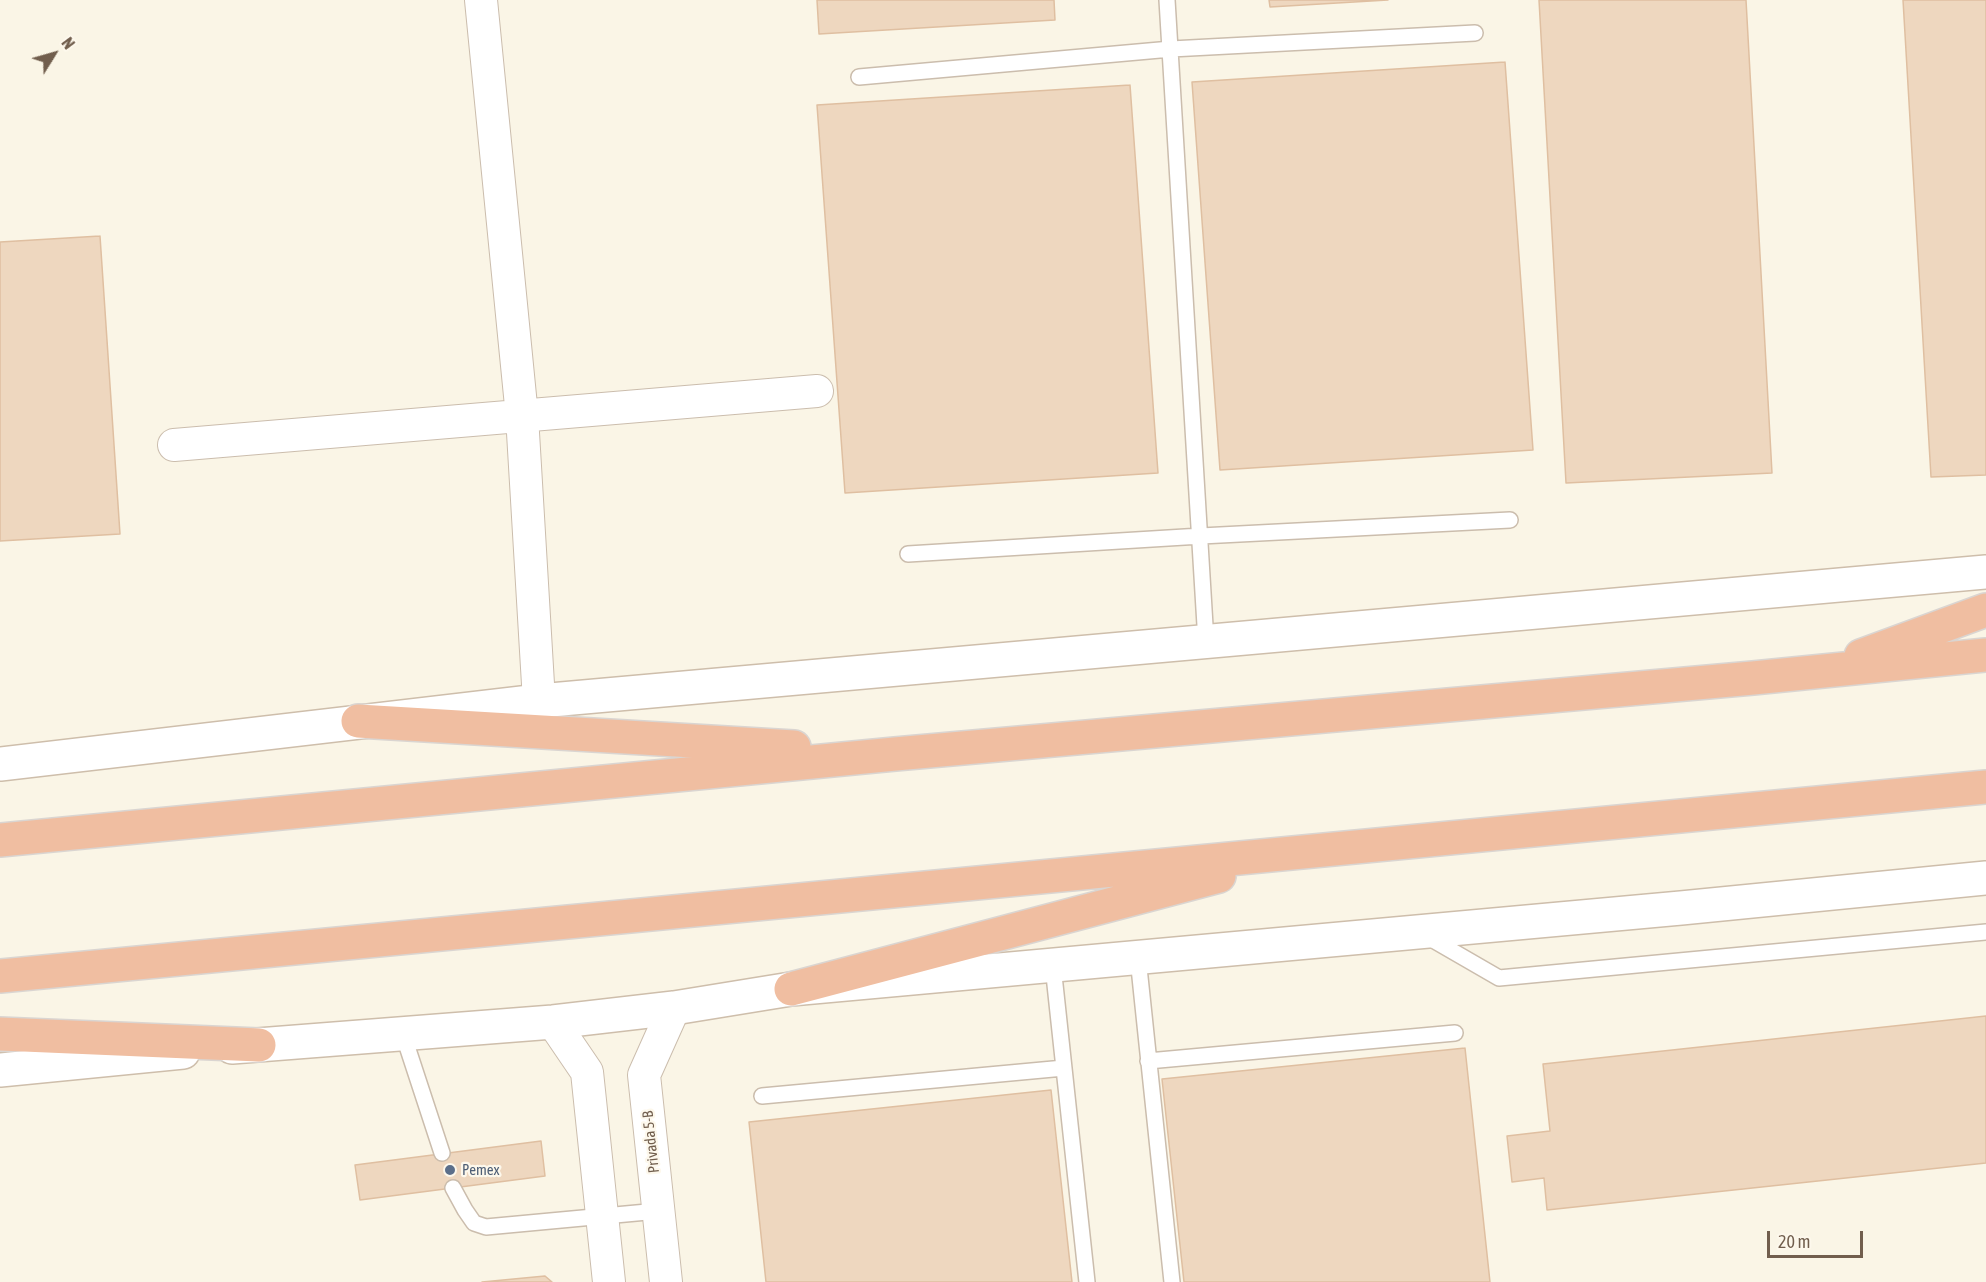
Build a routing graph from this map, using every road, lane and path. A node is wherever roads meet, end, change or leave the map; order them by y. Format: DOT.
graph roads {
  1 [pos="482,0"];
  2 [pos="1167,0"];
  3 [pos="1475,33"];
  4 [pos="1171,50"];
  5 [pos="859,77"];
  6 [pos="817,391"];
  7 [pos="522,416"];
  8 [pos="174,445"];
  9 [pos="1510,520"];
  10 [pos="1201,536"];
  11 [pos="908,554"];
  12 [pos="1986,572"];
  13 [pos="1986,610"];
  14 [pos="1206,642"];
  15 [pos="1986,655"];
  16 [pos="1818,672"];
  17 [pos="539,701"];
  18 [pos="358,721"];
  19 [pos="895,754"];
  20 [pos="0,764"];
  21 [pos="1986,787"];
  22 [pos="0,840"];
  23 [pos="1323,849"];
  24 [pos="1986,878"];
  25 [pos="1420,932"];
  26 [pos="1986,932"];
  27 [pos="1138,958"];
  28 [pos="1053,966"];
  29 [pos="0,976"];
  30 [pos="791,989"];
  31 [pos="674,1008"];
  32 [pos="553,1022"];
  33 [pos="1455,1033"];
  34 [pos="0,1034"];
  35 [pos="403,1034"];
  36 [pos="259,1045"];
  37 [pos="1148,1061"];
  38 [pos="1064,1068"];
  39 [pos="0,1070"];
  40 [pos="762,1096"];
  41 [pos="442,1154"];
  42 [pos="453,1188"];
  43 [pos="658,1211"];
  44 [pos="602,1216"];
  45 [pos="609,1282"];
  46 [pos="666,1282"];
  47 [pos="1087,1282"];
  48 [pos="1172,1282"];
  1 -- 7 [label="street"];
  2 -- 4 [label="lane"];
  3 -- 4 [label="lane"];
  4 -- 5 [label="lane"];
  4 -- 10 [label="lane"];
  6 -- 7 [label="street"];
  7 -- 8 [label="street"];
  7 -- 17 [label="street"];
  9 -- 10 [label="lane"];
  10 -- 11 [label="lane"];
  10 -- 14 [label="lane"];
  12 -- 14 [label="main road"];
  13 -- 16 [label="highway"];
  14 -- 17 [label="main road"];
  15 -- 16 [label="highway"];
  16 -- 19 [label="highway"];
  17 -- 18 [label="main road"];
  18 -- 19 [label="highway"];
  18 -- 20 [label="main road"];
  19 -- 22 [label="highway"];
  21 -- 23 [label="highway"];
  23 -- 29 [label="highway"];
  23 -- 30 [label="highway"];
  24 -- 25 [label="main road"];
  25 -- 26 [label="lane"];
  25 -- 27 [label="main road"];
  27 -- 28 [label="main road"];
  27 -- 37 [label="lane"];
  28 -- 30 [label="main road"];
  28 -- 38 [label="lane"];
  30 -- 31 [label="main road"];
  31 -- 32 [label="main road"];
  31 -- 43 [label="street, Privada 5-B"];
  32 -- 35 [label="main road"];
  32 -- 44 [label="street"];
  33 -- 37 [label="lane"];
  34 -- 36 [label="highway"];
  35 -- 36 [label="main road"];
  35 -- 41 [label="lane"];
  36 -- 39 [label="main road"];
  37 -- 48 [label="lane"];
  38 -- 40 [label="lane"];
  38 -- 47 [label="lane"];
  42 -- 44 [label="lane"];
  43 -- 44 [label="lane"];
  43 -- 46 [label="street, Privada 5-B"];
  44 -- 45 [label="street"];
}
